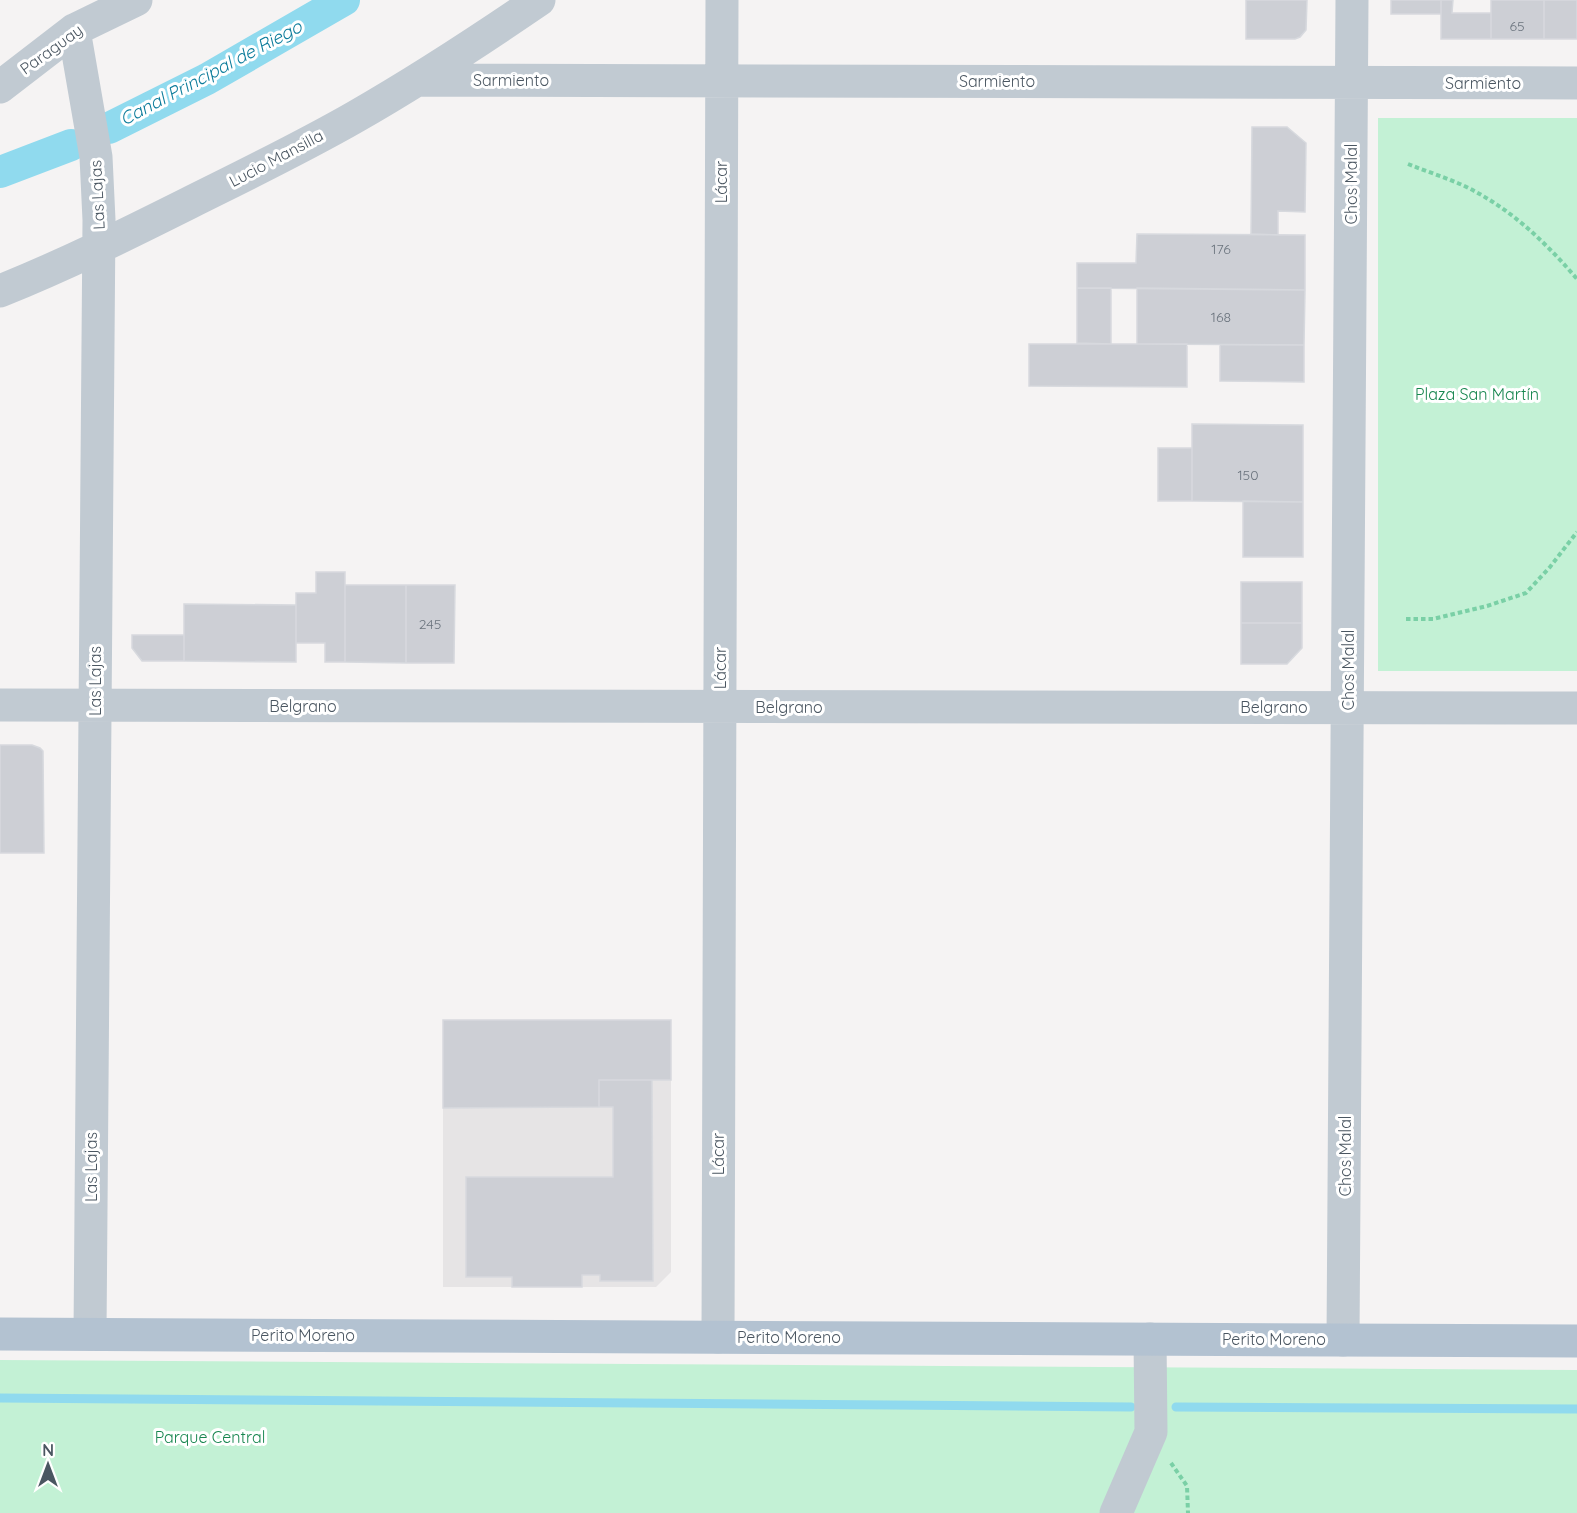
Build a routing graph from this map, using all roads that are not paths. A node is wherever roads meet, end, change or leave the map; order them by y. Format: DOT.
graph roads {
  1 [pos="136,0"];
  2 [pos="539,0"];
  3 [pos="722,0"];
  4 [pos="1352,0"];
  5 [pos="74,30"];
  6 [pos="0,56"];
  7 [pos="417,80"];
  8 [pos="722,80"];
  9 [pos="1351,82"];
  10 [pos="1577,83"];
  11 [pos="0,87"];
  12 [pos="99,248"];
  13 [pos="0,291"];
  14 [pos="0,705"];
  15 [pos="95,706"];
  16 [pos="720,706"];
  17 [pos="1347,708"];
  18 [pos="1577,708"];
  19 [pos="0,1334"];
  20 [pos="90,1334"];
  21 [pos="718,1337"];
  22 [pos="1150,1339"];
  23 [pos="1343,1340"];
  24 [pos="1577,1341"];
  25 [pos="1116,1513"];
  1 -- 5 [label="street, Paraguay"];
  2 -- 7 [label="street, Lucio Mansilla"];
  3 -- 8 [label="street, Lácar"];
  4 -- 9 [label="street, Chos Malal"];
  5 -- 6 [label="street"];
  5 -- 11 [label="street, Paraguay"];
  5 -- 12 [label="street, Las Lajas"];
  7 -- 8 [label="street, Sarmiento"];
  7 -- 12 [label="street, Lucio Mansilla"];
  8 -- 9 [label="street, Sarmiento"];
  8 -- 16 [label="street, Lácar"];
  9 -- 10 [label="street, Sarmiento"];
  9 -- 17 [label="street, Chos Malal"];
  12 -- 13 [label="street, Lucio Mansilla"];
  12 -- 15 [label="street, Las Lajas"];
  14 -- 15 [label="street, Belgrano"];
  15 -- 16 [label="street, Belgrano"];
  15 -- 20 [label="street, Las Lajas"];
  16 -- 17 [label="street, Belgrano"];
  16 -- 21 [label="street, Lácar"];
  17 -- 18 [label="street, Belgrano"];
  17 -- 23 [label="street, Chos Malal"];
  19 -- 20 [label="main road, Perito Moreno"];
  20 -- 21 [label="main road, Perito Moreno"];
  21 -- 22 [label="main road, Perito Moreno"];
  22 -- 23 [label="main road, Perito Moreno"];
  22 -- 25 [label="street"];
  23 -- 24 [label="main road, Perito Moreno"];
}
